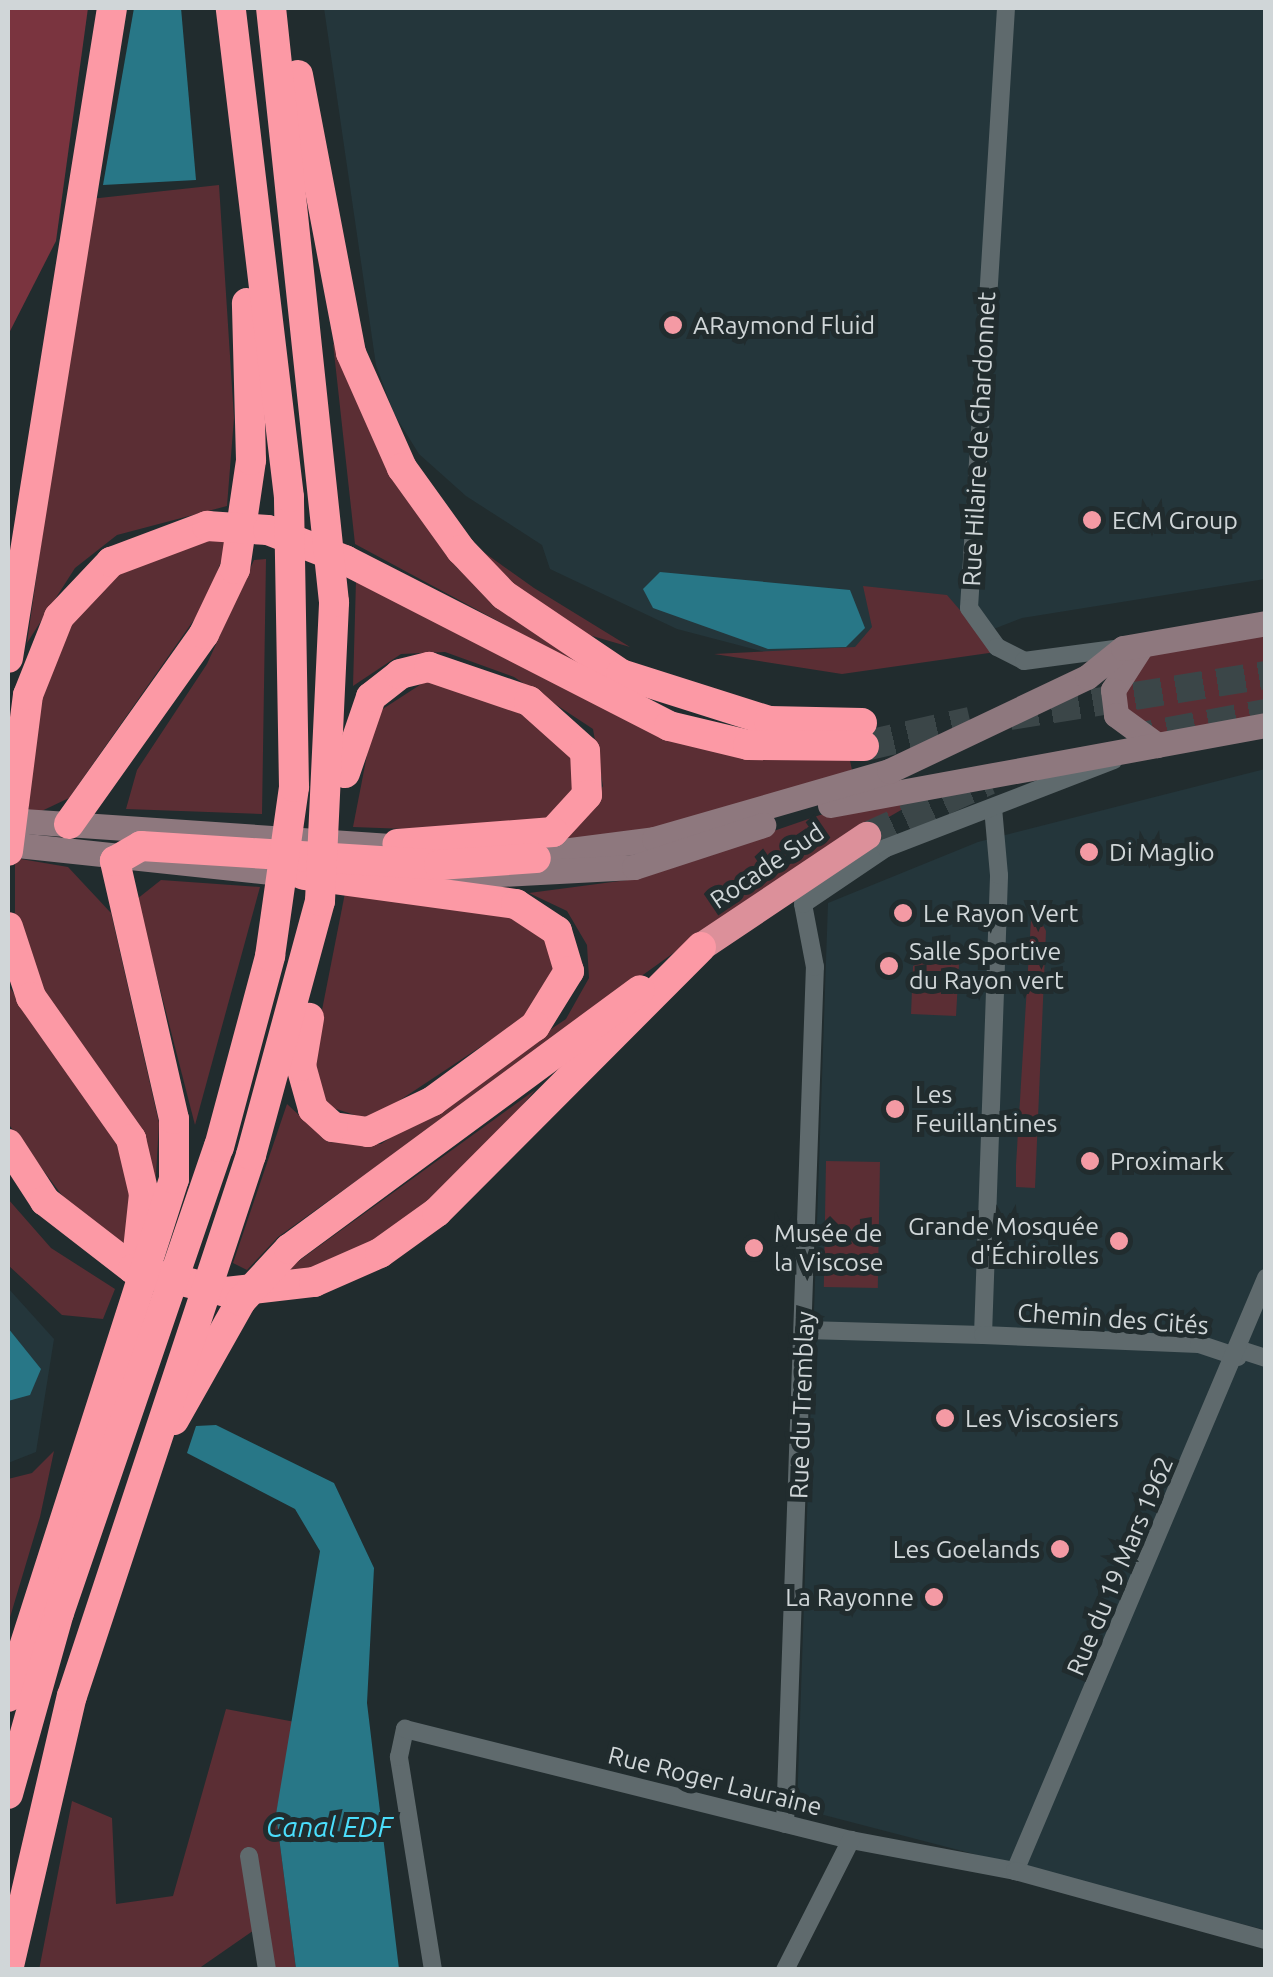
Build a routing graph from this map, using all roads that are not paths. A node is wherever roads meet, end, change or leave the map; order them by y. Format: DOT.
graph roads {
  1 [pos="112,8"];
  2 [pos="231,8"];
  3 [pos="271,8"];
  4 [pos="1006,8"];
  5 [pos="242,110"];
  6 [pos="1266,623"];
  7 [pos="1133,646"];
  8 [pos="8,658"];
  9 [pos="1266,725"];
  10 [pos="1144,748"];
  11 [pos="332,803"];
  12 [pos="994,808"];
  13 [pos="70,824"];
  14 [pos="15,836"];
  15 [pos="868,836"];
  16 [pos="213,851"];
  17 [pos="536,858"];
  18 [pos="115,861"];
  19 [pos="383,867"];
  20 [pos="301,875"];
  21 [pos="8,927"];
  22 [pos="700,948"];
  23 [pos="303,986"];
  24 [pos="8,1144"];
  25 [pos="1266,1278"];
  26 [pos="806,1330"];
  27 [pos="983,1336"];
  28 [pos="118,1341"];
  29 [pos="1239,1354"];
  30 [pos="1266,1358"];
  31 [pos="188,1372"];
  32 [pos="94,1461"];
  33 [pos="8,1697"];
  34 [pos="8,1794"];
  35 [pos="785,1824"];
  36 [pos="851,1840"];
  37 [pos="249,1856"];
  38 [pos="1015,1871"];
  39 [pos="1266,1940"];
  40 [pos="8,1970"];
  41 [pos="267,1970"];
  42 [pos="433,1970"];
  43 [pos="785,1970"];
  1 -- 8 [label="highway"];
  2 -- 5 [label="highway"];
  3 -- 11 [label="highway"];
  3 -- 14 [label="highway"];
  4 -- 7 [label="street, Rue Hilaire de Chardonnet"];
  5 -- 13 [label="highway"];
  5 -- 32 [label="highway"];
  6 -- 7 [label="main road, Rue Hilaire de Chardonnet"];
  7 -- 10 [label="main road"];
  7 -- 17 [label="main road"];
  9 -- 10 [label="main road"];
  10 -- 12 [label="street, Rue du Tremblay"];
  10 -- 19 [label="main road"];
  11 -- 19 [label="highway"];
  11 -- 23 [label="highway"];
  12 -- 26 [label="street, Rue du Tremblay"];
  12 -- 27 [label="street"];
  13 -- 14 [label="main road"];
  13 -- 16 [label="main road"];
  14 -- 18 [label="main road"];
  15 -- 22 [label="highway, Rocade Sud"];
  16 -- 18 [label="highway"];
  16 -- 19 [label="highway"];
  16 -- 20 [label="main road"];
  17 -- 19 [label="highway"];
  18 -- 28 [label="highway"];
  19 -- 20 [label="highway"];
  19 -- 23 [label="highway"];
  21 -- 28 [label="highway"];
  22 -- 24 [label="highway"];
  22 -- 31 [label="highway"];
  23 -- 31 [label="highway"];
  25 -- 29 [label="street, Rue du 19 Mars 1962"];
  26 -- 27 [label="street, Chemin des Cités"];
  26 -- 35 [label="street, Rue du Tremblay"];
  27 -- 29 [label="street, Chemin des Cités"];
  28 -- 32 [label="highway"];
  29 -- 30 [label="street, Chemin des Cités"];
  29 -- 38 [label="street, Rue du 19 Mars 1962"];
  31 -- 40 [label="highway"];
  32 -- 33 [label="highway"];
  32 -- 34 [label="highway"];
  35 -- 36 [label="street, Rue Roger Lauraine"];
  35 -- 42 [label="street, Rue Roger Lauraine"];
  36 -- 38 [label="street, Rue Roger Lauraine"];
  36 -- 43 [label="street"];
  37 -- 41 [label="street"];
  38 -- 39 [label="street, Rue Roger Lauraine"];
}
